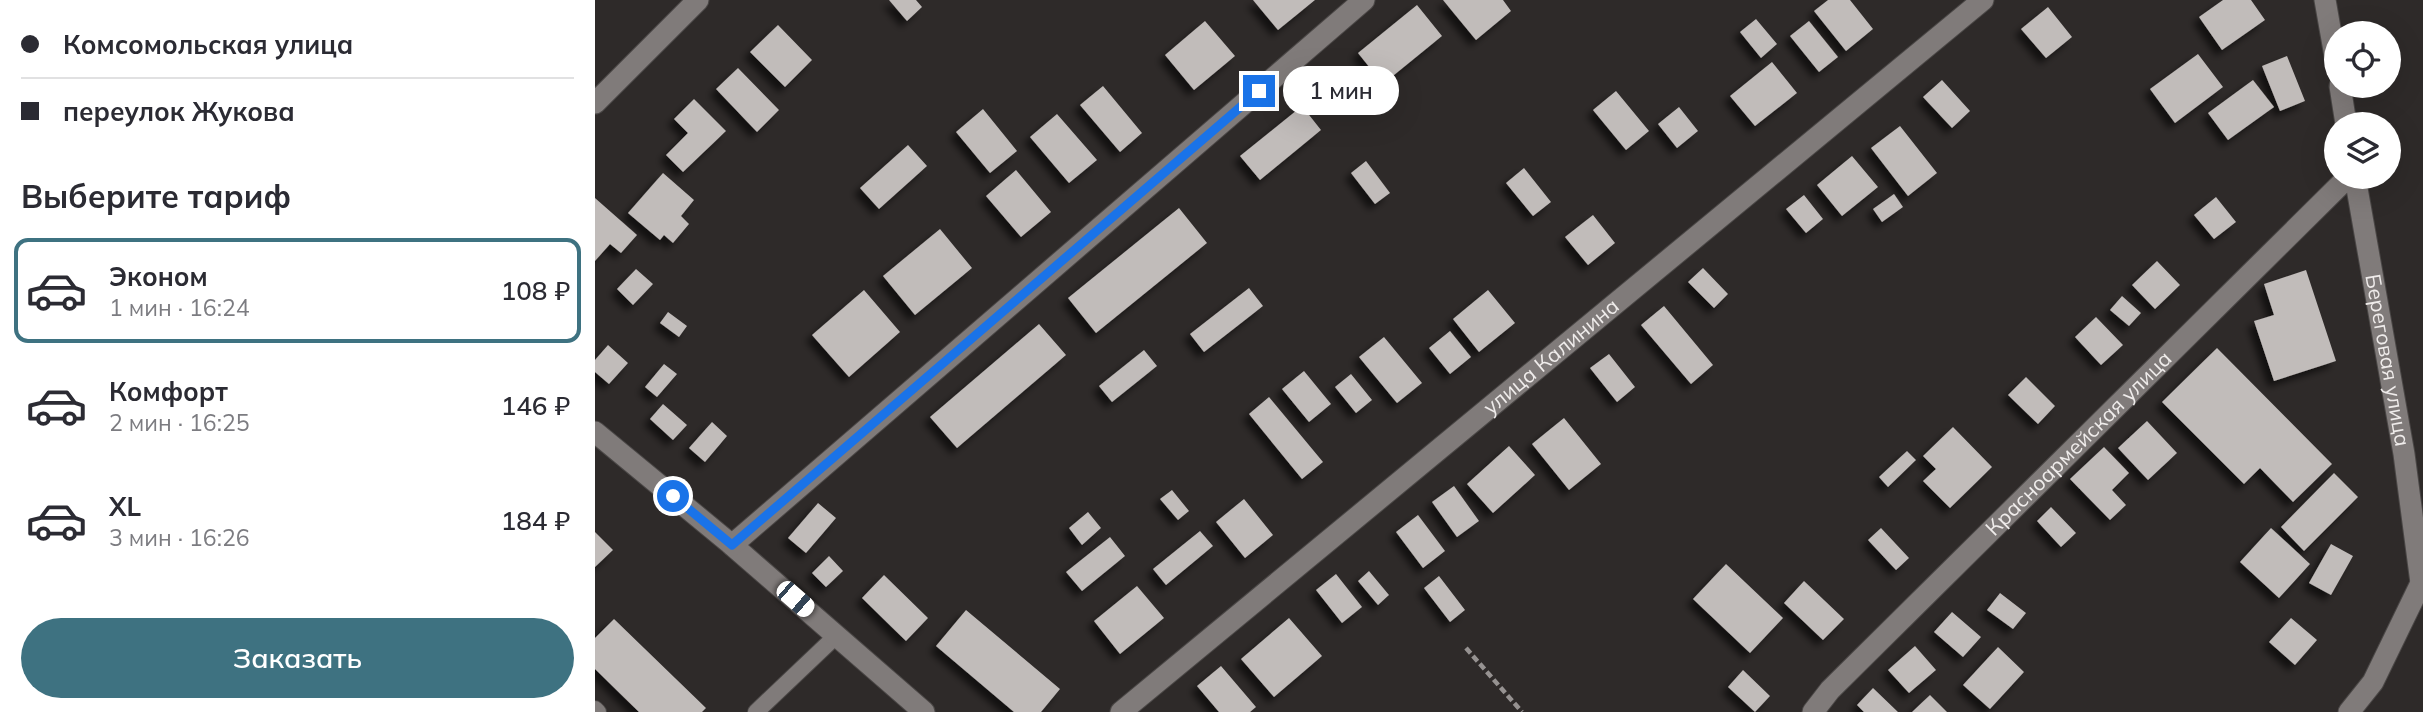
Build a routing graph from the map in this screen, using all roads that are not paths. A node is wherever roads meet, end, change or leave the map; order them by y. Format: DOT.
graph roads {
  1 [pos="698,0"];
  2 [pos="1364,0"];
  3 [pos="1983,0"];
  4 [pos="2327,3"];
  5 [pos="2330,21"];
  6 [pos="595,103"];
  7 [pos="2336,189"];
  8 [pos="2357,189"];
  9 [pos="595,432"];
  10 [pos="732,545"];
  11 [pos="2422,584"];
  12 [pos="836,636"];
  13 [pos="755,712"];
  14 [pos="924,712"];
  15 [pos="1121,712"];
  16 [pos="1812,712"];
  17 [pos="2349,712"];
  1 -- 6 [label="street"];
  2 -- 10 [label="street"];
  3 -- 15 [label="street, улица Калинина"];
  4 -- 5 [label="street"];
  7 -- 16 [label="street, Красноармейская улица"];
  8 -- 11 [label="street, Береговая улица"];
  9 -- 10 [label="street"];
  10 -- 12 [label="street"];
  11 -- 17 [label="street"];
  12 -- 13 [label="lane"];
  12 -- 14 [label="street"];
}
